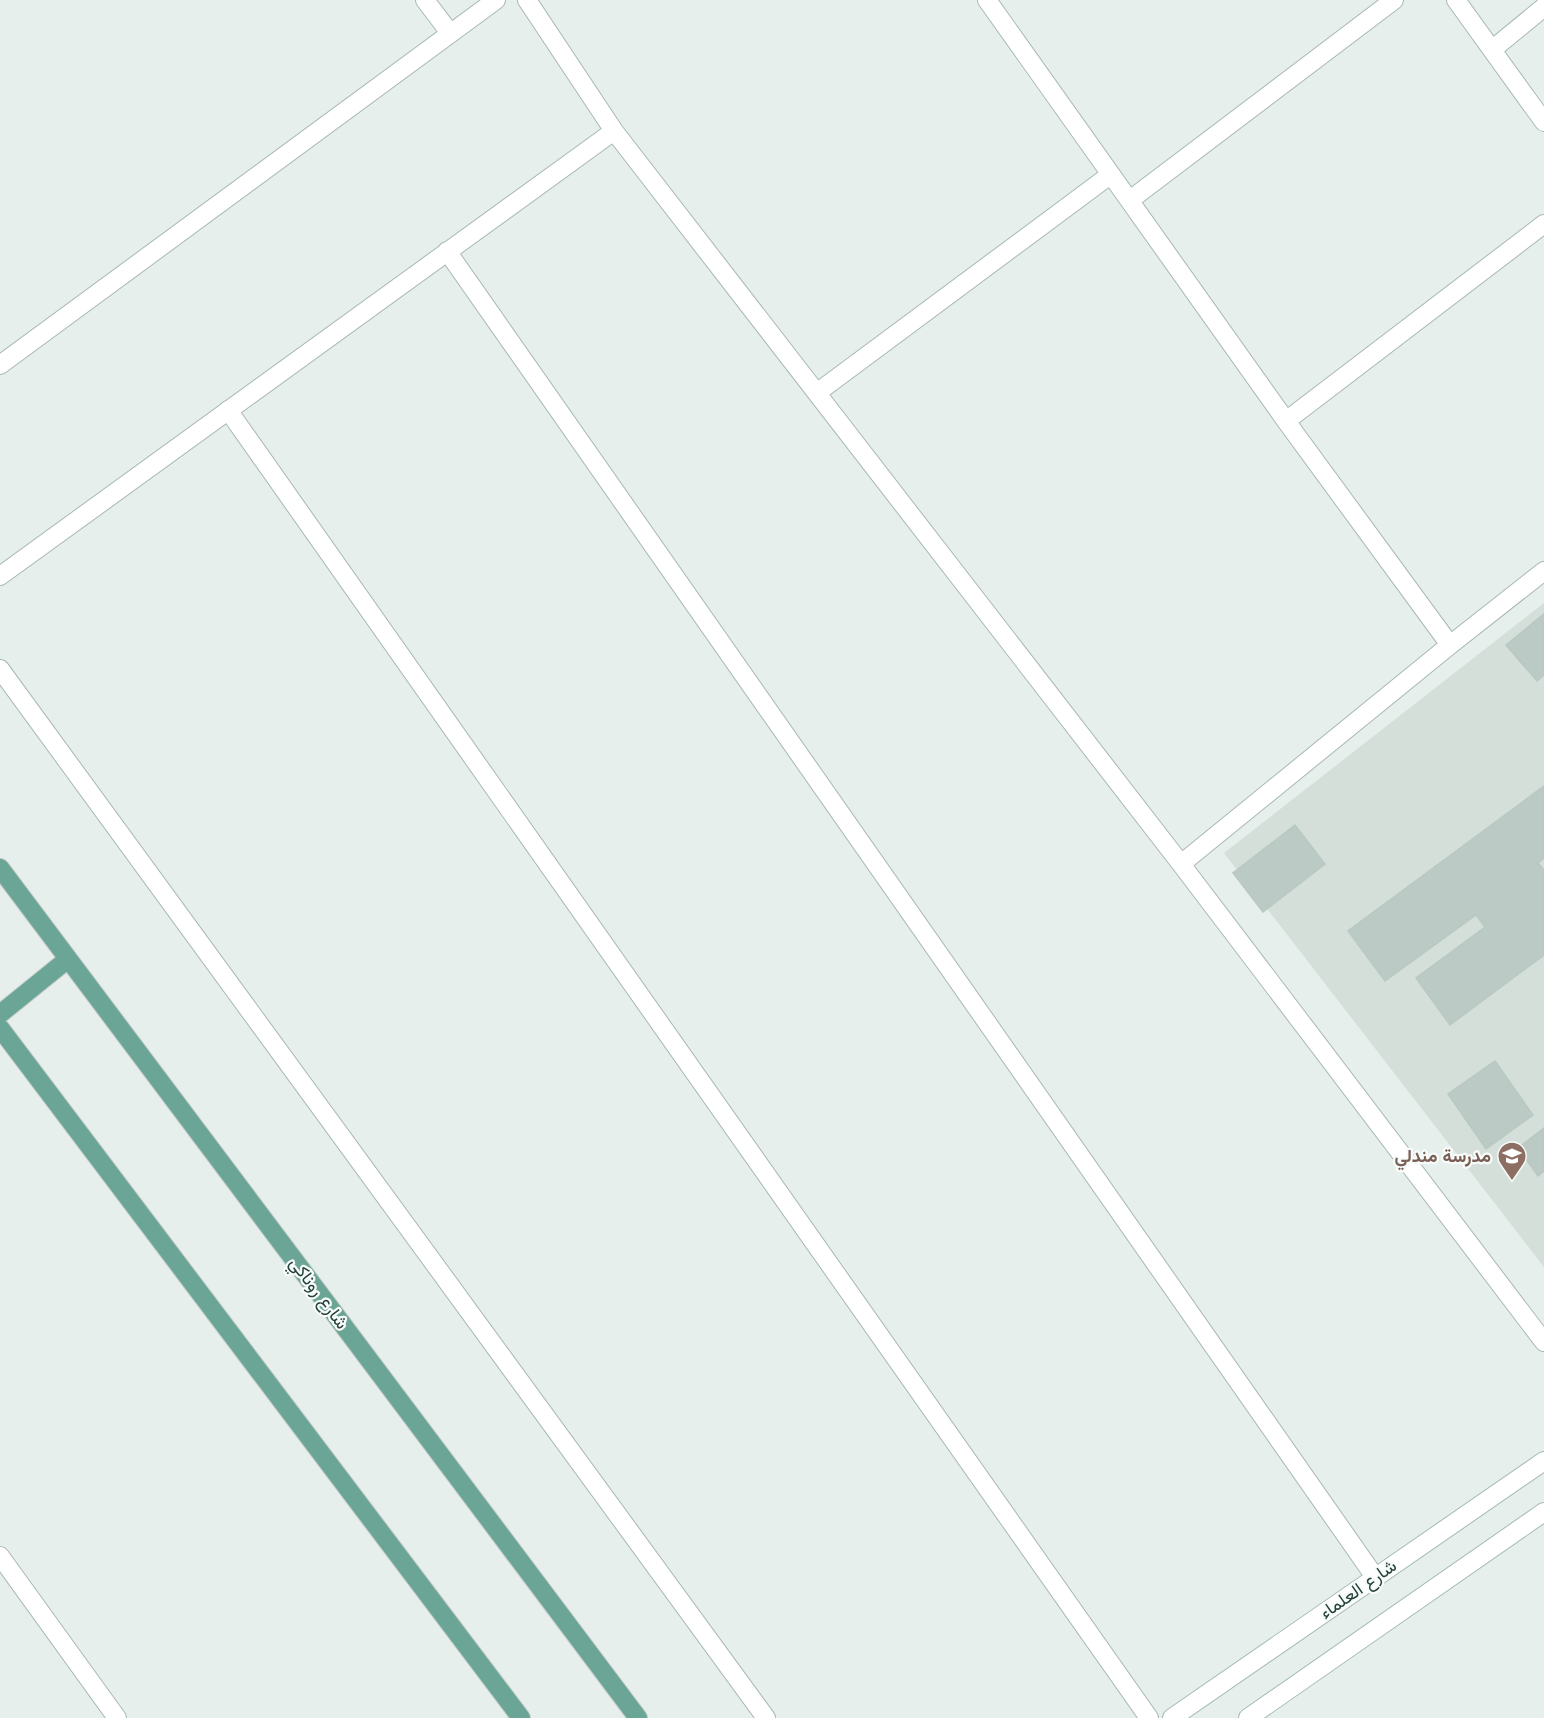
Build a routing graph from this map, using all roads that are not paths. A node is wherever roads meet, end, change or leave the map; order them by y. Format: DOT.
graph roads {
  1 [pos="425,0"];
  2 [pos="496,0"];
  3 [pos="527,0"];
  4 [pos="987,0"];
  5 [pos="1394,0"];
  6 [pos="1456,0"];
  7 [pos="1544,7"];
  8 [pos="450,33"];
  9 [pos="1493,50"];
  10 [pos="1544,122"];
  11 [pos="614,131"];
  12 [pos="1110,175"];
  13 [pos="1130,200"];
  14 [pos="1544,224"];
  15 [pos="447,251"];
  16 [pos="0,364"];
  17 [pos="818,392"];
  18 [pos="228,410"];
  19 [pos="1286,421"];
  20 [pos="1544,571"];
  21 [pos="0,576"];
  22 [pos="1450,645"];
  23 [pos="0,669"];
  24 [pos="1181,864"];
  25 [pos="0,868"];
  26 [pos="68,959"];
  27 [pos="0,1014"];
  28 [pos="0,1028"];
  29 [pos="1544,1342"];
  30 [pos="1544,1461"];
  31 [pos="1544,1512"];
  32 [pos="0,1556"];
  33 [pos="1375,1577"];
  34 [pos="117,1718"];
  35 [pos="521,1718"];
  36 [pos="638,1718"];
  37 [pos="766,1718"];
  38 [pos="1149,1718"];
  39 [pos="1172,1718"];
  40 [pos="1248,1718"];
  1 -- 8 [label="street"];
  2 -- 8 [label="street"];
  3 -- 11 [label="street"];
  4 -- 12 [label="street"];
  5 -- 13 [label="street"];
  6 -- 9 [label="street"];
  7 -- 9 [label="street"];
  8 -- 16 [label="street"];
  9 -- 10 [label="street"];
  11 -- 15 [label="street"];
  11 -- 17 [label="street"];
  12 -- 13 [label="street"];
  12 -- 17 [label="street"];
  13 -- 19 [label="street"];
  14 -- 19 [label="street"];
  15 -- 18 [label="street"];
  15 -- 33 [label="street"];
  17 -- 24 [label="street"];
  18 -- 21 [label="street"];
  18 -- 38 [label="street"];
  19 -- 22 [label="street"];
  20 -- 22 [label="street"];
  22 -- 24 [label="street"];
  23 -- 37 [label="street"];
  24 -- 29 [label="street"];
  25 -- 26 [label="main road, شارع روناكي"];
  26 -- 27 [label="main road"];
  26 -- 36 [label="main road, شارع روناكي"];
  28 -- 35 [label="main road"];
  30 -- 33 [label="street, شارع العلماء"];
  31 -- 40 [label="street"];
  32 -- 34 [label="street"];
  33 -- 39 [label="street, شارع العلماء"];
}
